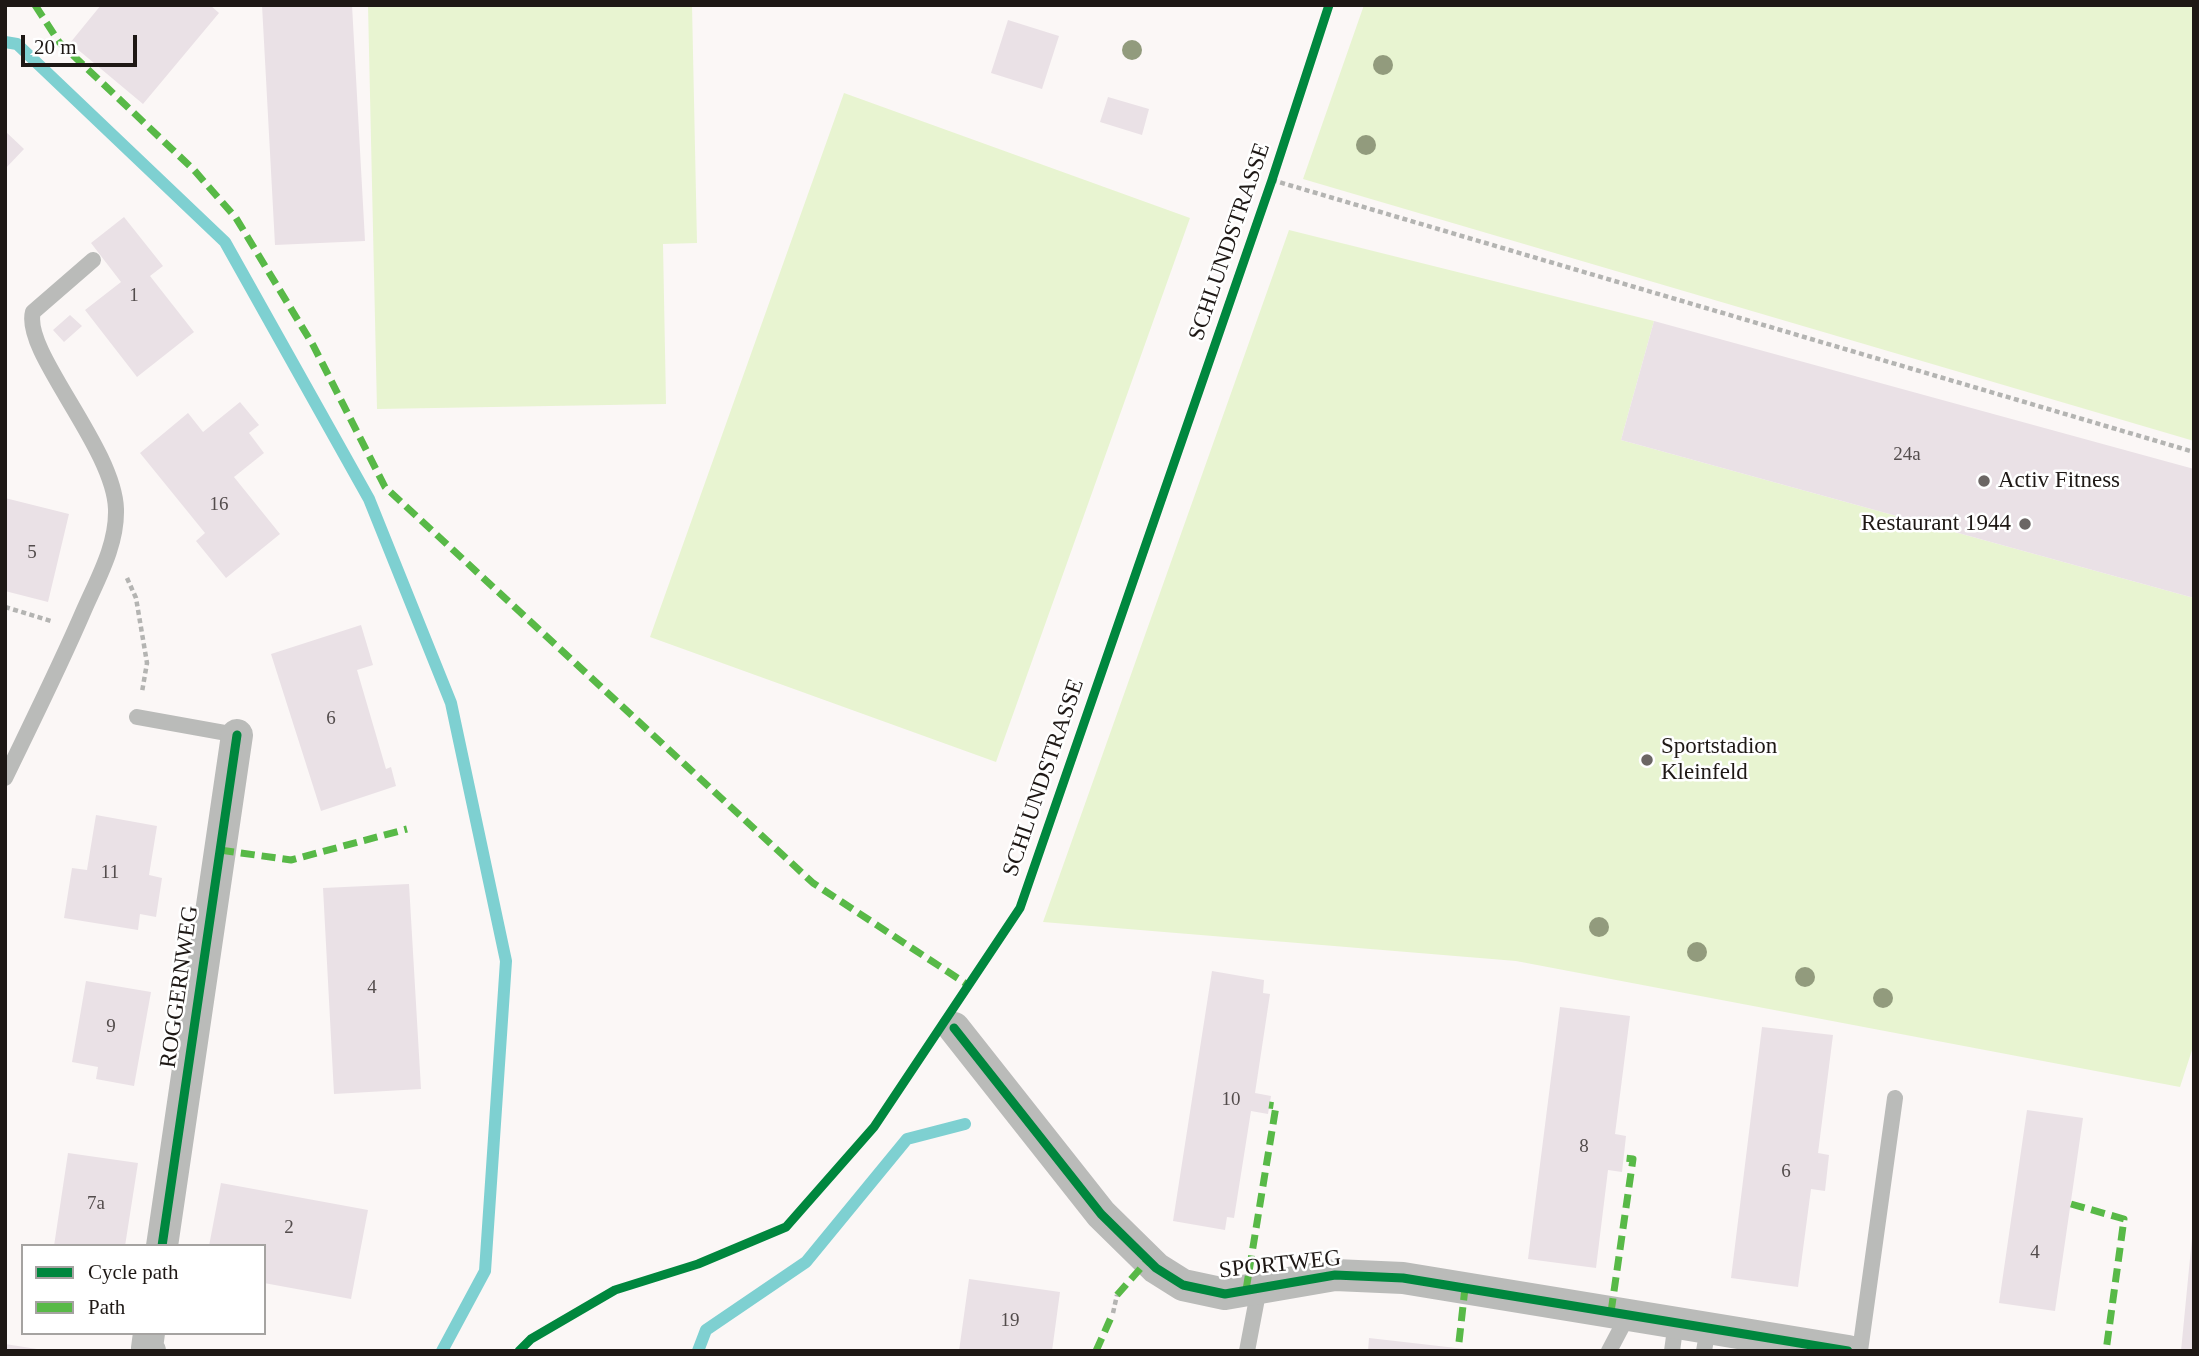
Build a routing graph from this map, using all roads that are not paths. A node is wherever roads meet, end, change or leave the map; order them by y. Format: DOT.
graph roads {
  1 [pos="93,260"];
  2 [pos="137,717"];
  3 [pos="237,735"];
  4 [pos="5,778"];
  5 [pos="954,1028"];
  6 [pos="1895,1098"];
  7 [pos="162,1244"];
  8 [pos="1259,1288"];
  9 [pos="1628,1315"];
  10 [pos="1674,1337"];
  11 [pos="1706,1339"];
  12 [pos="1247,1351"];
  13 [pos="1609,1351"];
  14 [pos="1847,1351"];
  15 [pos="1860,1351"];
  1 -- 4 [label="lane"];
  2 -- 3 [label="lane"];
  3 -- 7 [label="street, ROGGERNWEG"];
  5 -- 8 [label="street, SPORTWEG"];
  6 -- 15 [label="lane"];
  8 -- 9 [label="street, SPORTWEG"];
  8 -- 12 [label="lane"];
  9 -- 10 [label="street, SPORTWEG"];
  9 -- 13 [label="lane"];
  10 -- 11 [label="street, SPORTWEG"];
  11 -- 14 [label="street, SPORTWEG"];
}
